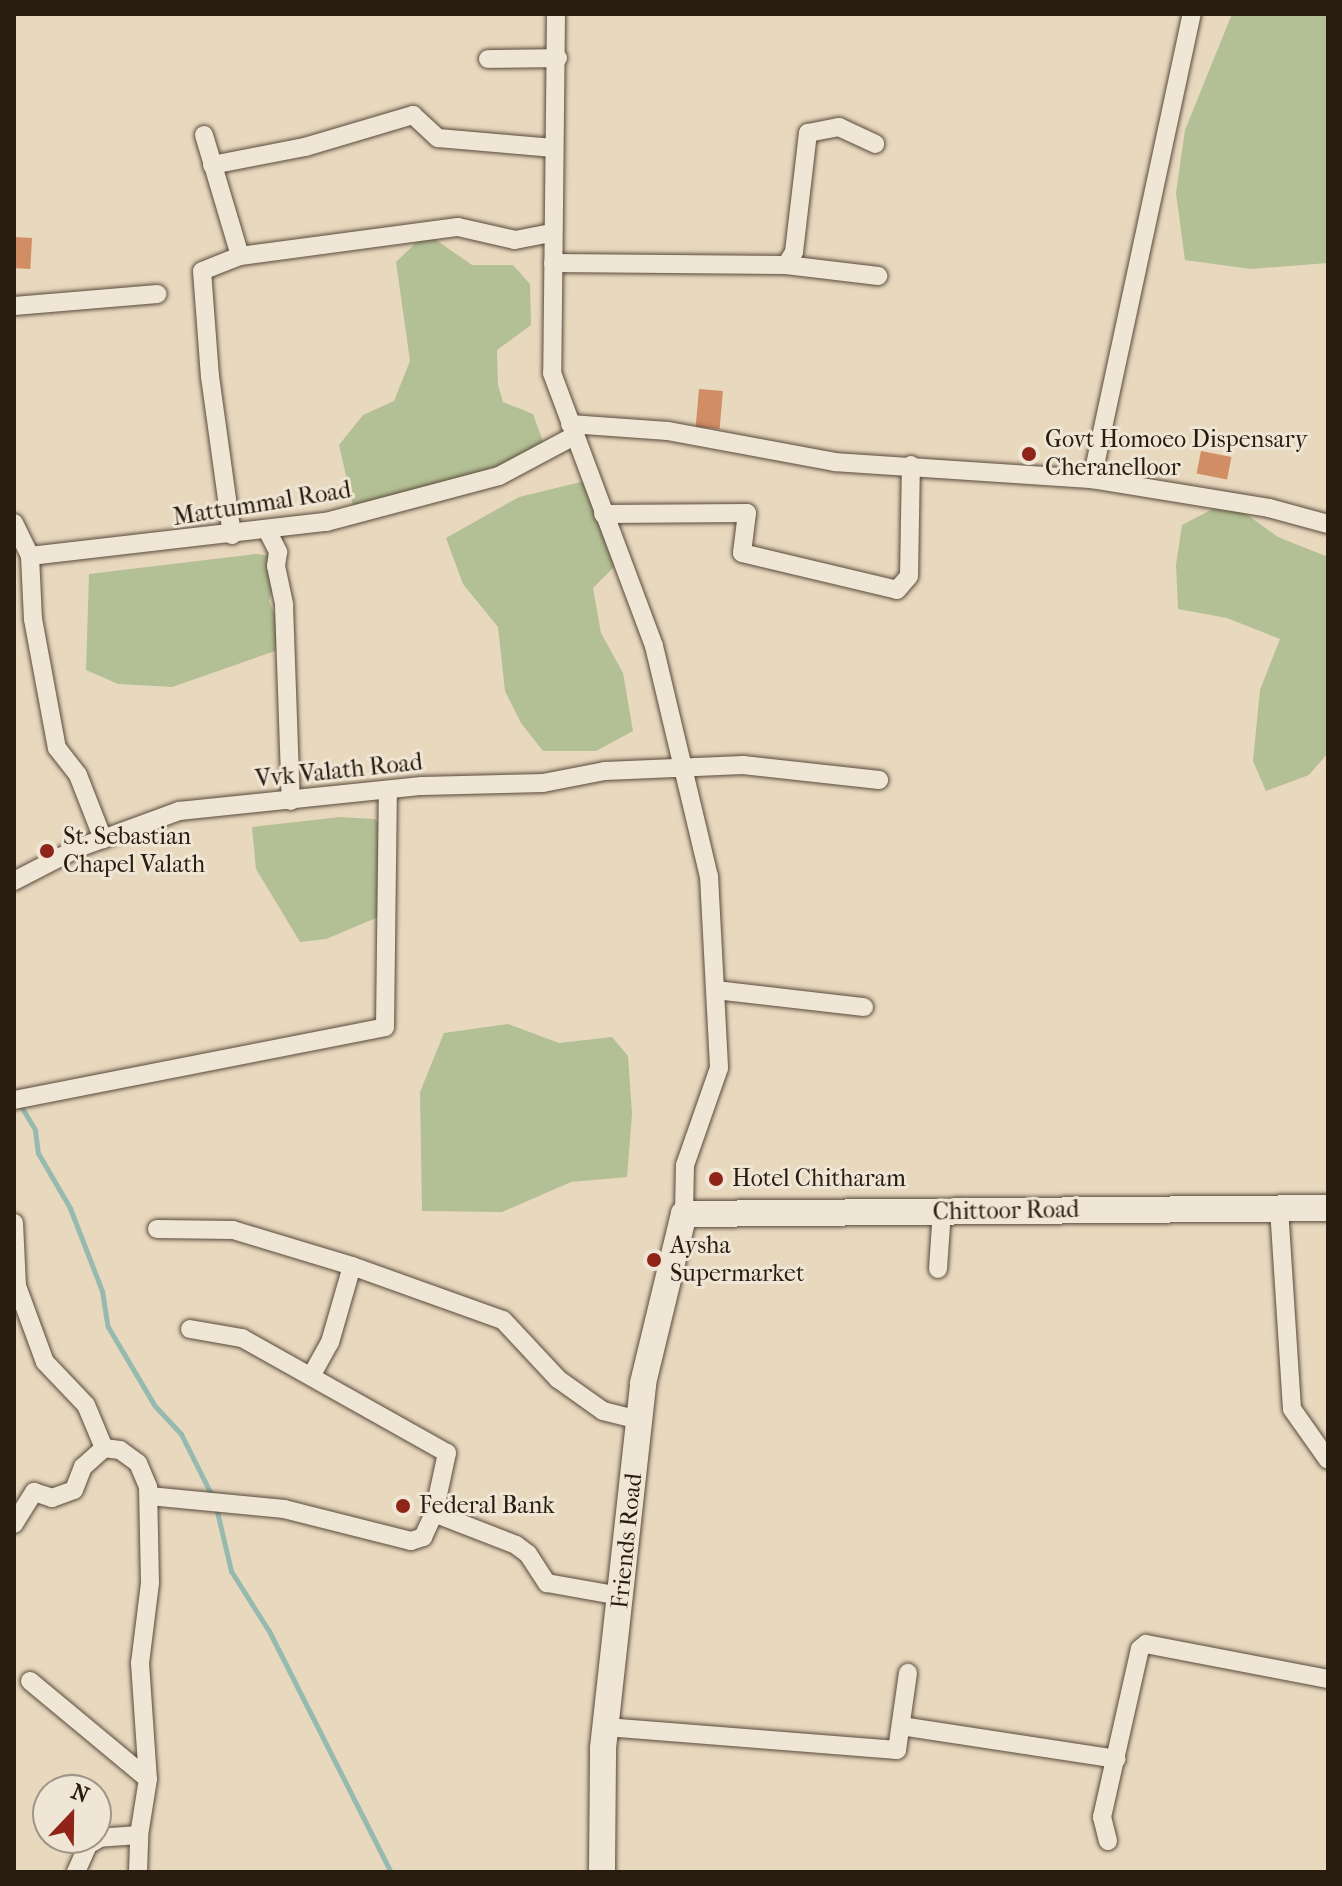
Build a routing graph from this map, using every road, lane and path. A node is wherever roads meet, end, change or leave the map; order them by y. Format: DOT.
graph roads {
  1 [pos="556,14"];
  2 [pos="1192,14"];
  3 [pos="558,58"];
  4 [pos="488,59"];
  5 [pos="204,135"];
  6 [pos="875,144"];
  7 [pos="554,148"];
  8 [pos="212,165"];
  9 [pos="552,233"];
  10 [pos="240,256"];
  11 [pos="553,263"];
  12 [pos="786,265"];
  13 [pos="878,276"];
  14 [pos="158,294"];
  15 [pos="14,306"];
  16 [pos="572,430"];
  17 [pos="911,465"];
  18 [pos="1092,479"];
  19 [pos="603,514"];
  20 [pos="1328,524"];
  21 [pos="14,530"];
  22 [pos="267,530"];
  23 [pos="232,535"];
  24 [pos="30,556"];
  25 [pos="682,768"];
  26 [pos="879,780"];
  27 [pos="388,790"];
  28 [pos="291,801"];
  29 [pos="103,839"];
  30 [pos="14,881"];
  31 [pos="716,990"];
  32 [pos="864,1007"];
  33 [pos="14,1100"];
  34 [pos="1279,1208"];
  35 [pos="1328,1208"];
  36 [pos="942,1211"];
  37 [pos="684,1214"];
  38 [pos="14,1223"];
  39 [pos="157,1229"];
  40 [pos="352,1266"];
  41 [pos="938,1269"];
  42 [pos="190,1329"];
  43 [pos="311,1376"];
  44 [pos="639,1420"];
  45 [pos="104,1448"];
  46 [pos="1328,1460"];
  47 [pos="149,1496"];
  48 [pos="434,1513"];
  49 [pos="14,1524"];
  50 [pos="621,1596"];
  51 [pos="908,1673"];
  52 [pos="1328,1679"];
  53 [pos="30,1681"];
  54 [pos="901,1726"];
  55 [pos="606,1727"];
  56 [pos="1116,1759"];
  57 [pos="148,1779"];
  58 [pos="139,1835"];
  59 [pos="1108,1841"];
  60 [pos="76,1872"];
  61 [pos="138,1872"];
  62 [pos="602,1872"];
  1 -- 3 [label="street"];
  2 -- 18 [label="street"];
  3 -- 4 [label="street"];
  3 -- 7 [label="street"];
  5 -- 8 [label="street"];
  6 -- 12 [label="street"];
  7 -- 8 [label="street"];
  7 -- 9 [label="street"];
  8 -- 10 [label="street"];
  9 -- 10 [label="street"];
  9 -- 11 [label="street"];
  10 -- 23 [label="street"];
  11 -- 12 [label="street"];
  11 -- 16 [label="street"];
  12 -- 13 [label="street"];
  14 -- 15 [label="street"];
  16 -- 17 [label="street"];
  16 -- 19 [label="street"];
  16 -- 22 [label="street, Mattummal Road"];
  17 -- 18 [label="street"];
  17 -- 19 [label="street"];
  18 -- 20 [label="street"];
  19 -- 25 [label="street"];
  21 -- 24 [label="street"];
  22 -- 23 [label="street, Mattummal Road"];
  22 -- 28 [label="street"];
  23 -- 24 [label="street, Mattummal Road"];
  24 -- 29 [label="street"];
  25 -- 26 [label="street, Vvk Valath Road"];
  25 -- 27 [label="street, Vvk Valath Road"];
  25 -- 31 [label="street"];
  27 -- 28 [label="street, Vvk Valath Road"];
  27 -- 33 [label="street"];
  28 -- 29 [label="street, Vvk Valath Road"];
  29 -- 30 [label="street, Vvk Valath Road"];
  31 -- 32 [label="street"];
  31 -- 37 [label="street"];
  34 -- 35 [label="main road, Chittoor Road"];
  34 -- 36 [label="main road, Chittoor Road"];
  34 -- 46 [label="street"];
  36 -- 37 [label="main road, Chittoor Road"];
  36 -- 41 [label="street"];
  37 -- 44 [label="main road, Friends Road"];
  38 -- 45 [label="street"];
  39 -- 40 [label="street"];
  40 -- 43 [label="street"];
  40 -- 44 [label="street"];
  42 -- 43 [label="street"];
  43 -- 48 [label="street"];
  44 -- 50 [label="main road, Friends Road"];
  45 -- 47 [label="street"];
  45 -- 49 [label="street"];
  47 -- 48 [label="street"];
  47 -- 57 [label="street"];
  48 -- 50 [label="street"];
  50 -- 55 [label="main road, Friends Road"];
  51 -- 54 [label="street"];
  52 -- 56 [label="street"];
  53 -- 57 [label="street"];
  54 -- 55 [label="street"];
  54 -- 56 [label="street"];
  55 -- 62 [label="main road, Friends Road"];
  56 -- 59 [label="street"];
  57 -- 58 [label="street"];
  58 -- 60 [label="street"];
  58 -- 61 [label="street"];
}
